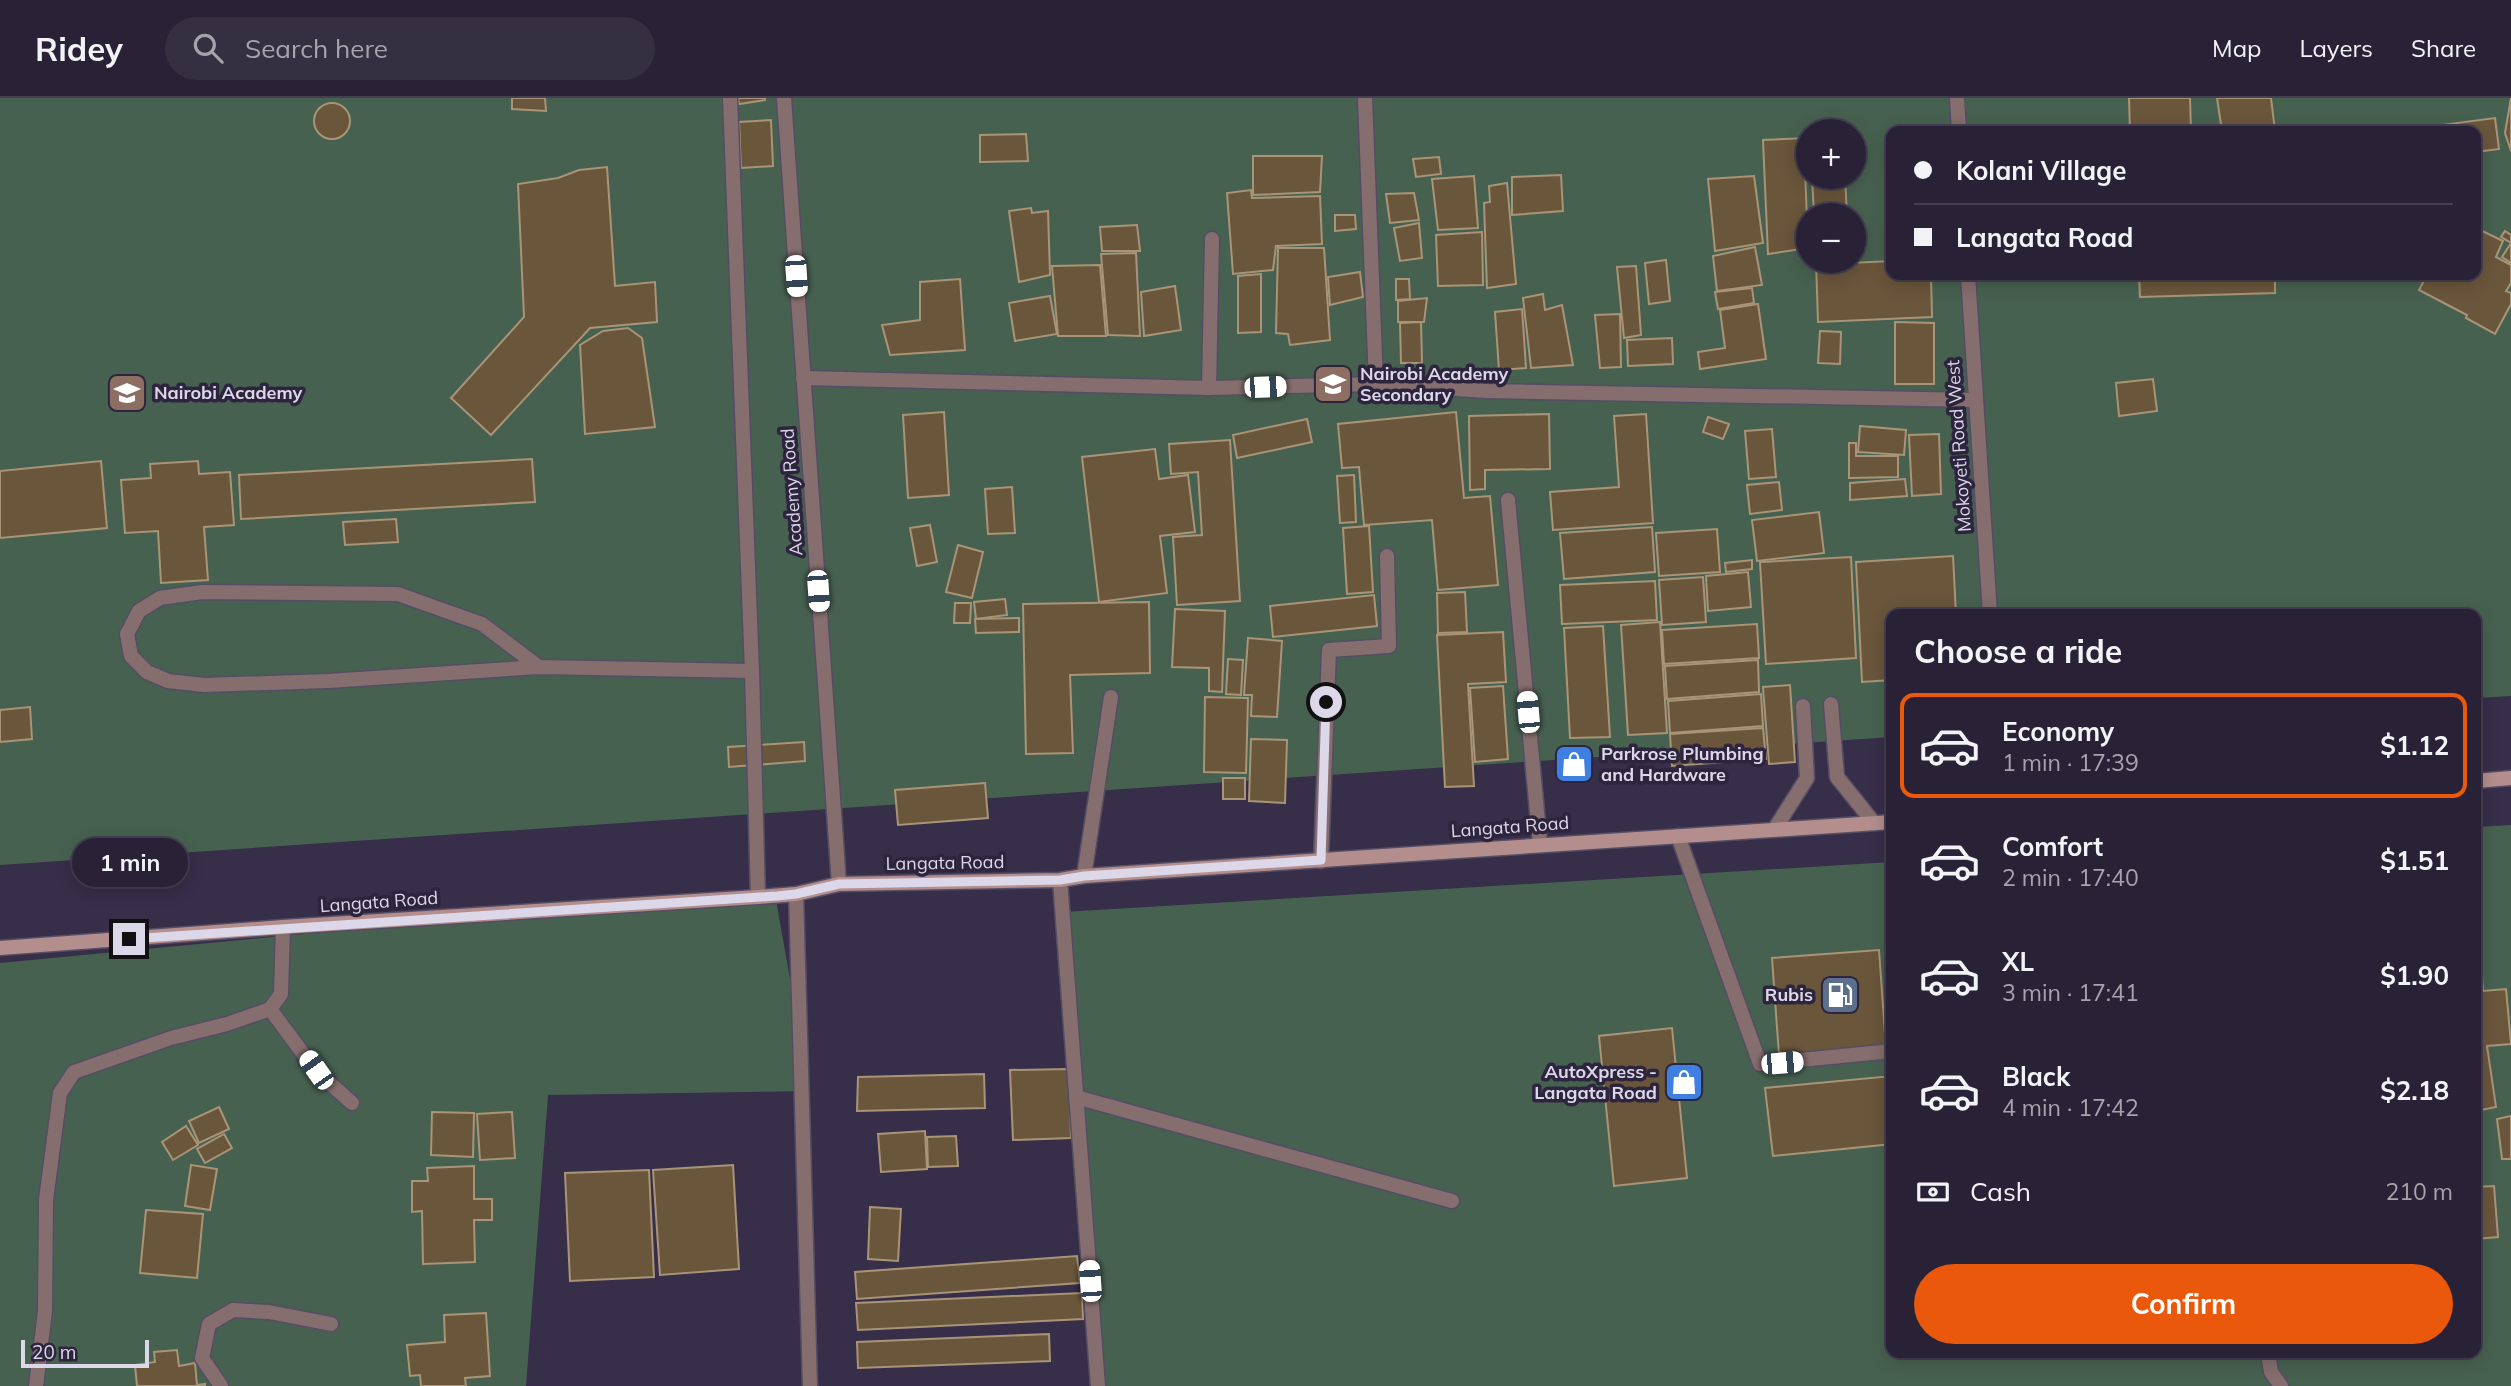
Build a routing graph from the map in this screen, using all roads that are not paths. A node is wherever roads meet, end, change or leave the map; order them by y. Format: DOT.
graph roads {
  1 [pos="730,98"];
  2 [pos="785,98"];
  3 [pos="1365,98"];
  4 [pos="1957,98"];
  5 [pos="1959,126"];
  6 [pos="1212,239"];
  7 [pos="1968,280"];
  8 [pos="803,378"];
  9 [pos="1376,384"];
  10 [pos="1209,388"];
  11 [pos="1975,400"];
  12 [pos="1508,500"];
  13 [pos="1387,556"];
  14 [pos="1990,609"];
  15 [pos="539,667"];
  16 [pos="752,671"];
  17 [pos="1111,697"];
  18 [pos="1831,704"];
  19 [pos="1803,706"];
  20 [pos="2511,778"];
  21 [pos="2481,781"];
  22 [pos="1886,822"];
  23 [pos="1874,823"];
  24 [pos="1774,830"];
  25 [pos="1678,836"];
  26 [pos="1540,844"];
  27 [pos="1321,860"];
  28 [pos="1084,876"];
  29 [pos="1060,880"];
  30 [pos="839,884"];
  31 [pos="796,894"];
  32 [pos="758,897"];
  33 [pos="283,927"];
  34 [pos="0,948"];
  35 [pos="270,1009"];
  36 [pos="1886,1052"];
  37 [pos="1076,1097"];
  38 [pos="352,1103"];
  39 [pos="1452,1201"];
  40 [pos="331,1324"];
  41 [pos="2268,1358"];
  42 [pos="36,1386"];
  43 [pos="221,1386"];
  44 [pos="810,1386"];
  45 [pos="1098,1386"];
  46 [pos="2281,1386"];
  1 -- 16 [label="street"];
  2 -- 8 [label="street, Academy Road"];
  3 -- 9 [label="street"];
  4 -- 5 [label="street"];
  6 -- 10 [label="street"];
  7 -- 11 [label="street, Mokoyeti Road West"];
  8 -- 10 [label="street"];
  8 -- 30 [label="street, Academy Road"];
  9 -- 10 [label="street"];
  9 -- 11 [label="street"];
  11 -- 14 [label="street, Mokoyeti Road West"];
  12 -- 26 [label="street"];
  13 -- 27 [label="street"];
  15 -- 15 [label="street"];
  15 -- 16 [label="street"];
  16 -- 32 [label="street"];
  17 -- 28 [label="street"];
  18 -- 23 [label="street"];
  19 -- 24 [label="street"];
  20 -- 21 [label="main road"];
  22 -- 23 [label="main road, Langata Road"];
  23 -- 24 [label="main road, Langata Road"];
  24 -- 25 [label="main road, Langata Road"];
  25 -- 26 [label="main road, Langata Road"];
  25 -- 36 [label="street"];
  26 -- 27 [label="main road, Langata Road"];
  27 -- 28 [label="main road, Langata Road"];
  28 -- 29 [label="main road, Langata Road"];
  29 -- 30 [label="main road, Langata Road"];
  29 -- 37 [label="street"];
  30 -- 31 [label="main road, Langata Road"];
  31 -- 32 [label="main road, Langata Road"];
  31 -- 44 [label="street"];
  32 -- 33 [label="main road, Langata Road"];
  33 -- 34 [label="main road, Langata Road"];
  33 -- 35 [label="street"];
  35 -- 38 [label="street"];
  35 -- 42 [label="street"];
  37 -- 39 [label="street"];
  37 -- 45 [label="street"];
  40 -- 43 [label="street"];
  41 -- 46 [label="street"];
}
